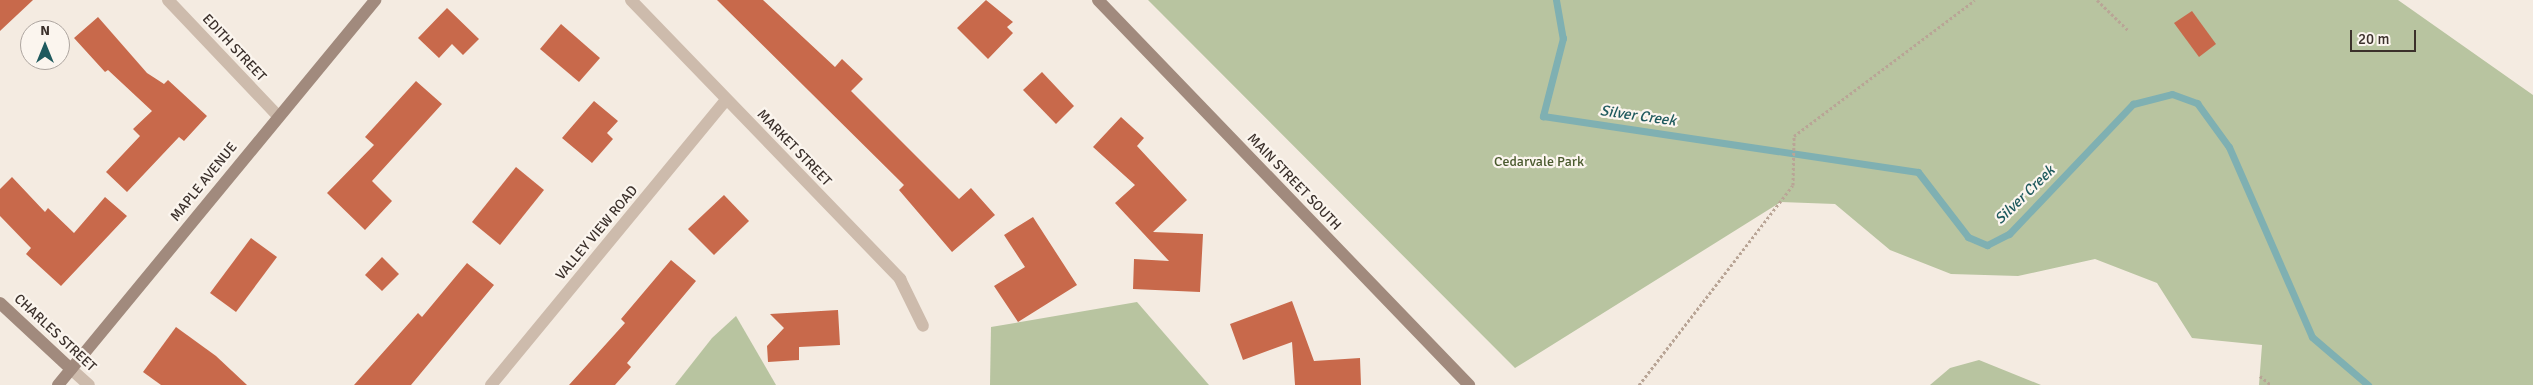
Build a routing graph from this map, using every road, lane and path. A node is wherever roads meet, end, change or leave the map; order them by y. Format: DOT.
graph roads {
  1 [pos="168,0"];
  2 [pos="375,0"];
  3 [pos="631,0"];
  4 [pos="1098,0"];
  5 [pos="1975,0"];
  6 [pos="2097,0"];
  7 [pos="2129,31"];
  8 [pos="726,100"];
  9 [pos="278,116"];
  10 [pos="0,303"];
  11 [pos="922,326"];
  12 [pos="71,369"];
  13 [pos="2260,376"];
  14 [pos="58,385"];
  15 [pos="89,385"];
  16 [pos="491,385"];
  17 [pos="1469,385"];
  18 [pos="1639,385"];
  19 [pos="2271,385"];
  1 -- 9 [label="street, EDITH STREET"];
  2 -- 9 [label="street, MAPLE AVENUE"];
  3 -- 8 [label="street, MARKET STREET"];
  4 -- 17 [label="street, MAIN STREET SOUTH"];
  5 -- 18 [label="path"];
  6 -- 7 [label="path"];
  8 -- 11 [label="street, MARKET STREET"];
  8 -- 16 [label="street, VALLEY VIEW ROAD"];
  9 -- 12 [label="street, MAPLE AVENUE"];
  10 -- 12 [label="street, CHARLES STREET"];
  12 -- 14 [label="street, MAPLE AVENUE"];
  12 -- 15 [label="street, CHARLES STREET"];
  13 -- 19 [label="path"];
}
